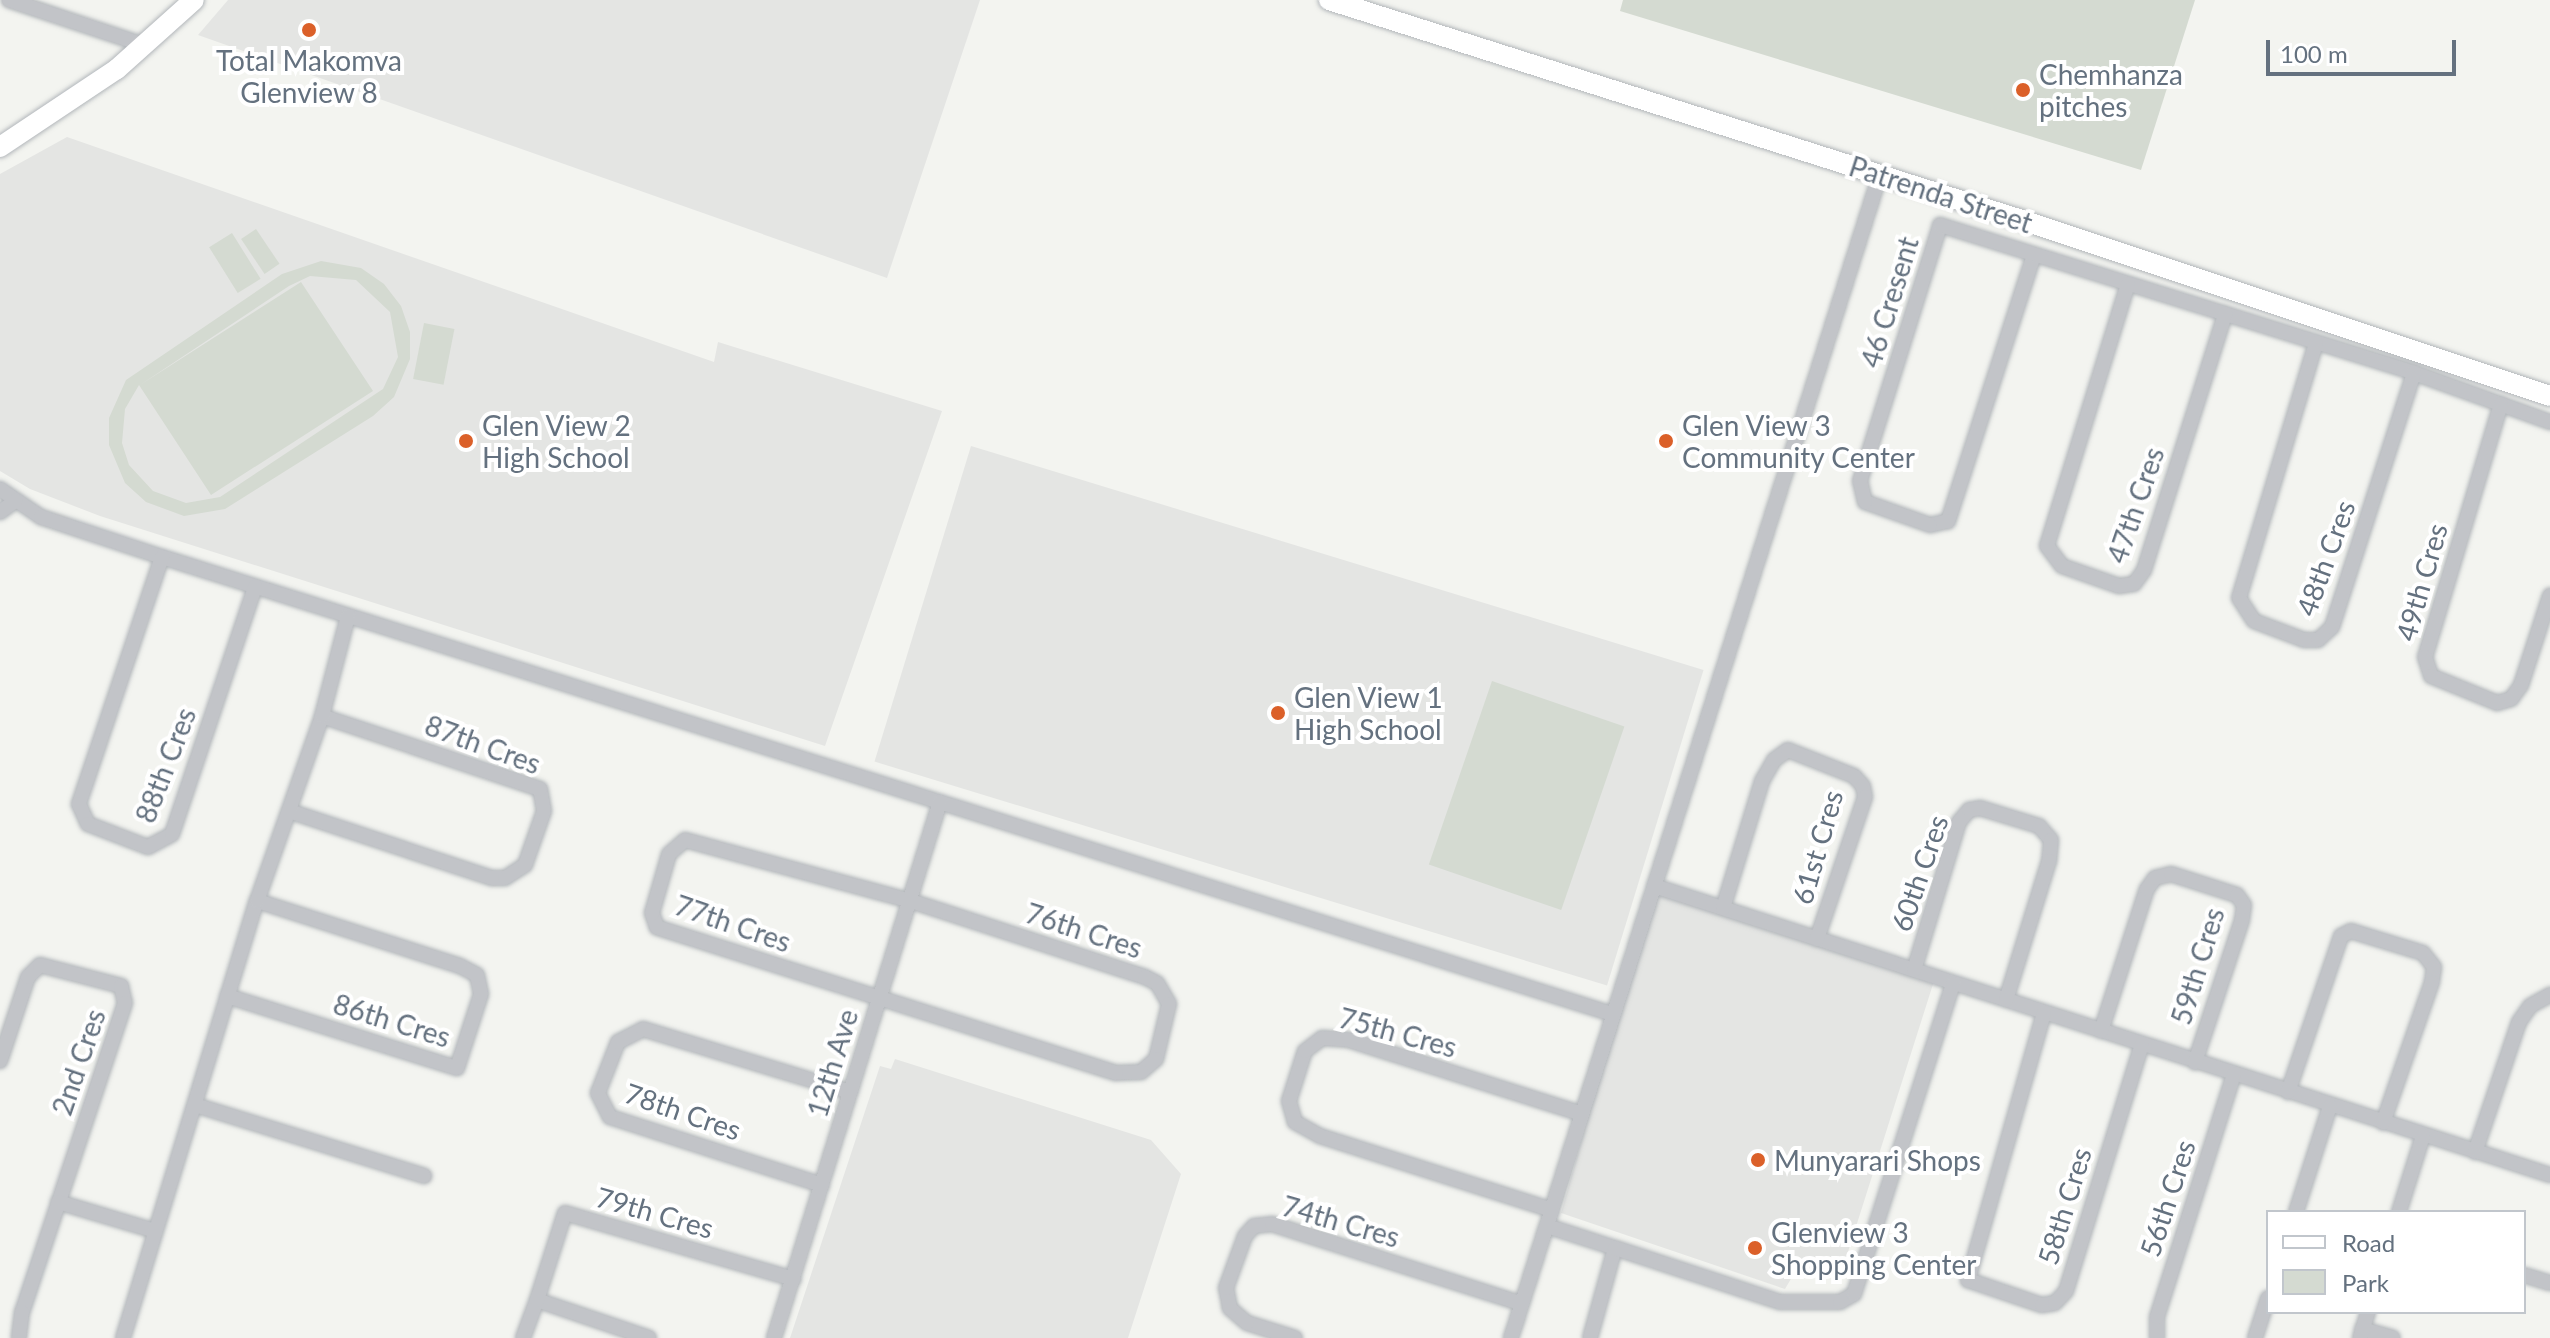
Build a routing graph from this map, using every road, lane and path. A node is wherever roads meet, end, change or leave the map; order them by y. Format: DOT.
graph roads {
  1 [pos="9,0"];
  2 [pos="194,0"];
  3 [pos="1329,0"];
  4 [pos="144,45"];
  5 [pos="0,147"];
  6 [pos="1880,175"];
  7 [pos="2034,255"];
  8 [pos="2128,284"];
  9 [pos="2225,314"];
  10 [pos="2316,343"];
  11 [pos="2414,373"];
  12 [pos="2550,396"];
  13 [pos="2501,404"];
  14 [pos="2550,422"];
  15 [pos="0,489"];
  16 [pos="15,501"];
  17 [pos="0,512"];
  18 [pos="162,557"];
  19 [pos="255,587"];
  20 [pos="2550,596"];
  21 [pos="348,616"];
  22 [pos="322,716"];
  23 [pos="940,802"];
  24 [pos="289,811"];
  25 [pos="1654,886"];
  26 [pos="257,901"];
  27 [pos="911,901"];
  28 [pos="1723,908"];
  29 [pos="1817,939"];
  30 [pos="1914,970"];
  31 [pos="1953,983"];
  32 [pos="2550,995"];
  33 [pos="227,996"];
  34 [pos="880,997"];
  35 [pos="2006,1000"];
  36 [pos="2044,1013"];
  37 [pos="1612,1014"];
  38 [pos="2101,1031"];
  39 [pos="2142,1044"];
  40 [pos="0,1061"];
  41 [pos="2195,1062"];
  42 [pos="2234,1074"];
  43 [pos="851,1092"];
  44 [pos="2288,1092"];
  45 [pos="195,1105"];
  46 [pos="2330,1106"];
  47 [pos="1582,1114"];
  48 [pos="2383,1123"];
  49 [pos="2423,1136"];
  50 [pos="2475,1152"];
  51 [pos="2550,1175"];
  52 [pos="424,1176"];
  53 [pos="822,1185"];
  54 [pos="58,1202"];
  55 [pos="1552,1210"];
  56 [pos="2297,1210"];
  57 [pos="2400,1210"];
  58 [pos="1547,1226"];
  59 [pos="155,1231"];
  60 [pos="1615,1248"];
  61 [pos="2526,1276"];
  62 [pos="794,1279"];
  63 [pos="2550,1283"];
  64 [pos="537,1300"];
  65 [pos="1522,1304"];
  66 [pos="2266,1304"];
  67 [pos="2367,1314"];
  68 [pos="2361,1334"];
  69 [pos="19,1338"];
  70 [pos="123,1338"];
  71 [pos="523,1338"];
  72 [pos="649,1338"];
  73 [pos="774,1338"];
  74 [pos="1295,1338"];
  75 [pos="1511,1338"];
  76 [pos="1590,1338"];
  77 [pos="2157,1338"];
  78 [pos="2255,1338"];
  79 [pos="2393,1338"];
  1 -- 4 [label="street"];
  2 -- 4 [label="street"];
  3 -- 6 [label="street, Patrenda Street"];
  4 -- 5 [label="street"];
  6 -- 12 [label="street, Patrenda Street"];
  6 -- 25 [label="street"];
  7 -- 7 [label="street, 46 Cresent"];
  7 -- 8 [label="street"];
  8 -- 9 [label="street"];
  8 -- 9 [label="street, 47th Cres"];
  9 -- 10 [label="street"];
  10 -- 11 [label="street"];
  10 -- 11 [label="street, 48th Cres"];
  11 -- 13 [label="street"];
  13 -- 14 [label="street"];
  13 -- 20 [label="street, 49th Cres"];
  15 -- 16 [label="street"];
  16 -- 17 [label="street"];
  16 -- 18 [label="street"];
  18 -- 19 [label="street"];
  18 -- 19 [label="street, 88th Cres"];
  19 -- 21 [label="street"];
  21 -- 22 [label="street"];
  21 -- 23 [label="street"];
  22 -- 24 [label="street"];
  22 -- 24 [label="street, 87th Cres"];
  23 -- 27 [label="street, 12th Ave"];
  23 -- 37 [label="street"];
  24 -- 26 [label="street"];
  25 -- 28 [label="street"];
  25 -- 37 [label="street"];
  26 -- 33 [label="street"];
  26 -- 33 [label="street, 86th Cres"];
  27 -- 34 [label="street, 12th Ave"];
  27 -- 34 [label="street, 77th Cres"];
  27 -- 34 [label="street, 76th Cres"];
  28 -- 29 [label="street"];
  28 -- 29 [label="street, 61st Cres"];
  29 -- 30 [label="street"];
  30 -- 31 [label="street"];
  30 -- 35 [label="street, 60th Cres"];
  31 -- 35 [label="street"];
  31 -- 60 [label="street"];
  32 -- 50 [label="street"];
  33 -- 45 [label="street"];
  34 -- 43 [label="street, 12th Ave"];
  35 -- 36 [label="street"];
  36 -- 38 [label="street"];
  36 -- 39 [label="street, 58th Cres"];
  37 -- 47 [label="street"];
  38 -- 39 [label="street"];
  38 -- 41 [label="street, 59th Cres"];
  39 -- 41 [label="street"];
  40 -- 54 [label="street, 2nd Cres"];
  41 -- 42 [label="street"];
  42 -- 44 [label="street"];
  42 -- 77 [label="street, 56th Cres"];
  43 -- 53 [label="street, 12th Ave"];
  43 -- 53 [label="street, 78th Cres"];
  44 -- 46 [label="street"];
  44 -- 48 [label="street"];
  45 -- 52 [label="street"];
  45 -- 59 [label="street"];
  46 -- 48 [label="street"];
  46 -- 56 [label="street"];
  47 -- 55 [label="street"];
  47 -- 55 [label="street, 75th Cres"];
  48 -- 49 [label="street"];
  49 -- 50 [label="street"];
  49 -- 57 [label="street"];
  50 -- 51 [label="street"];
  53 -- 62 [label="street, 12th Ave"];
  54 -- 59 [label="street"];
  54 -- 69 [label="street, 2nd Cres"];
  55 -- 58 [label="street"];
  58 -- 60 [label="street"];
  58 -- 65 [label="street"];
  59 -- 70 [label="street"];
  60 -- 76 [label="street"];
  61 -- 63 [label="street"];
  62 -- 64 [label="street, 79th Cres"];
  62 -- 73 [label="street, 12th Ave"];
  64 -- 71 [label="street"];
  64 -- 72 [label="street"];
  65 -- 74 [label="street, 74th Cres"];
  65 -- 75 [label="street"];
  66 -- 78 [label="street"];
  67 -- 68 [label="street"];
  68 -- 79 [label="street"];
}
